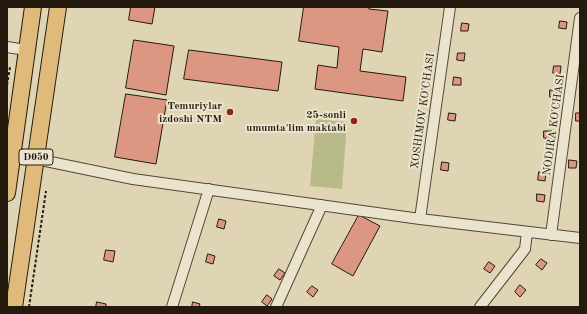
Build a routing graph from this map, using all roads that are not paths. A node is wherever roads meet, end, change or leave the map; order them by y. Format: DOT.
graph roads {
  1 [pos="33,7"];
  2 [pos="58,7"];
  3 [pos="450,7"];
  4 [pos="580,18"];
  5 [pos="7,47"];
  6 [pos="26,50"];
  7 [pos="36,159"];
  8 [pos="209,190"];
  9 [pos="7,193"];
  10 [pos="322,205"];
  11 [pos="420,218"];
  12 [pos="527,232"];
  13 [pos="551,235"];
  14 [pos="580,238"];
  15 [pos="14,307"];
  16 [pos="172,307"];
  17 [pos="276,307"];
  18 [pos="480,307"];
  1 -- 6 [label="main road, D050"];
  2 -- 7 [label="main road, D050"];
  3 -- 11 [label="street, XOSHIMOV KO'CHASI"];
  4 -- 13 [label="street, NODIRA KO'CHASI"];
  5 -- 6 [label="street"];
  6 -- 9 [label="main road, D050"];
  7 -- 8 [label="street"];
  7 -- 15 [label="main road, D050"];
  8 -- 10 [label="street"];
  8 -- 16 [label="street"];
  10 -- 11 [label="street"];
  10 -- 17 [label="street"];
  11 -- 12 [label="street"];
  12 -- 13 [label="street"];
  12 -- 18 [label="street"];
  13 -- 14 [label="street"];
}
